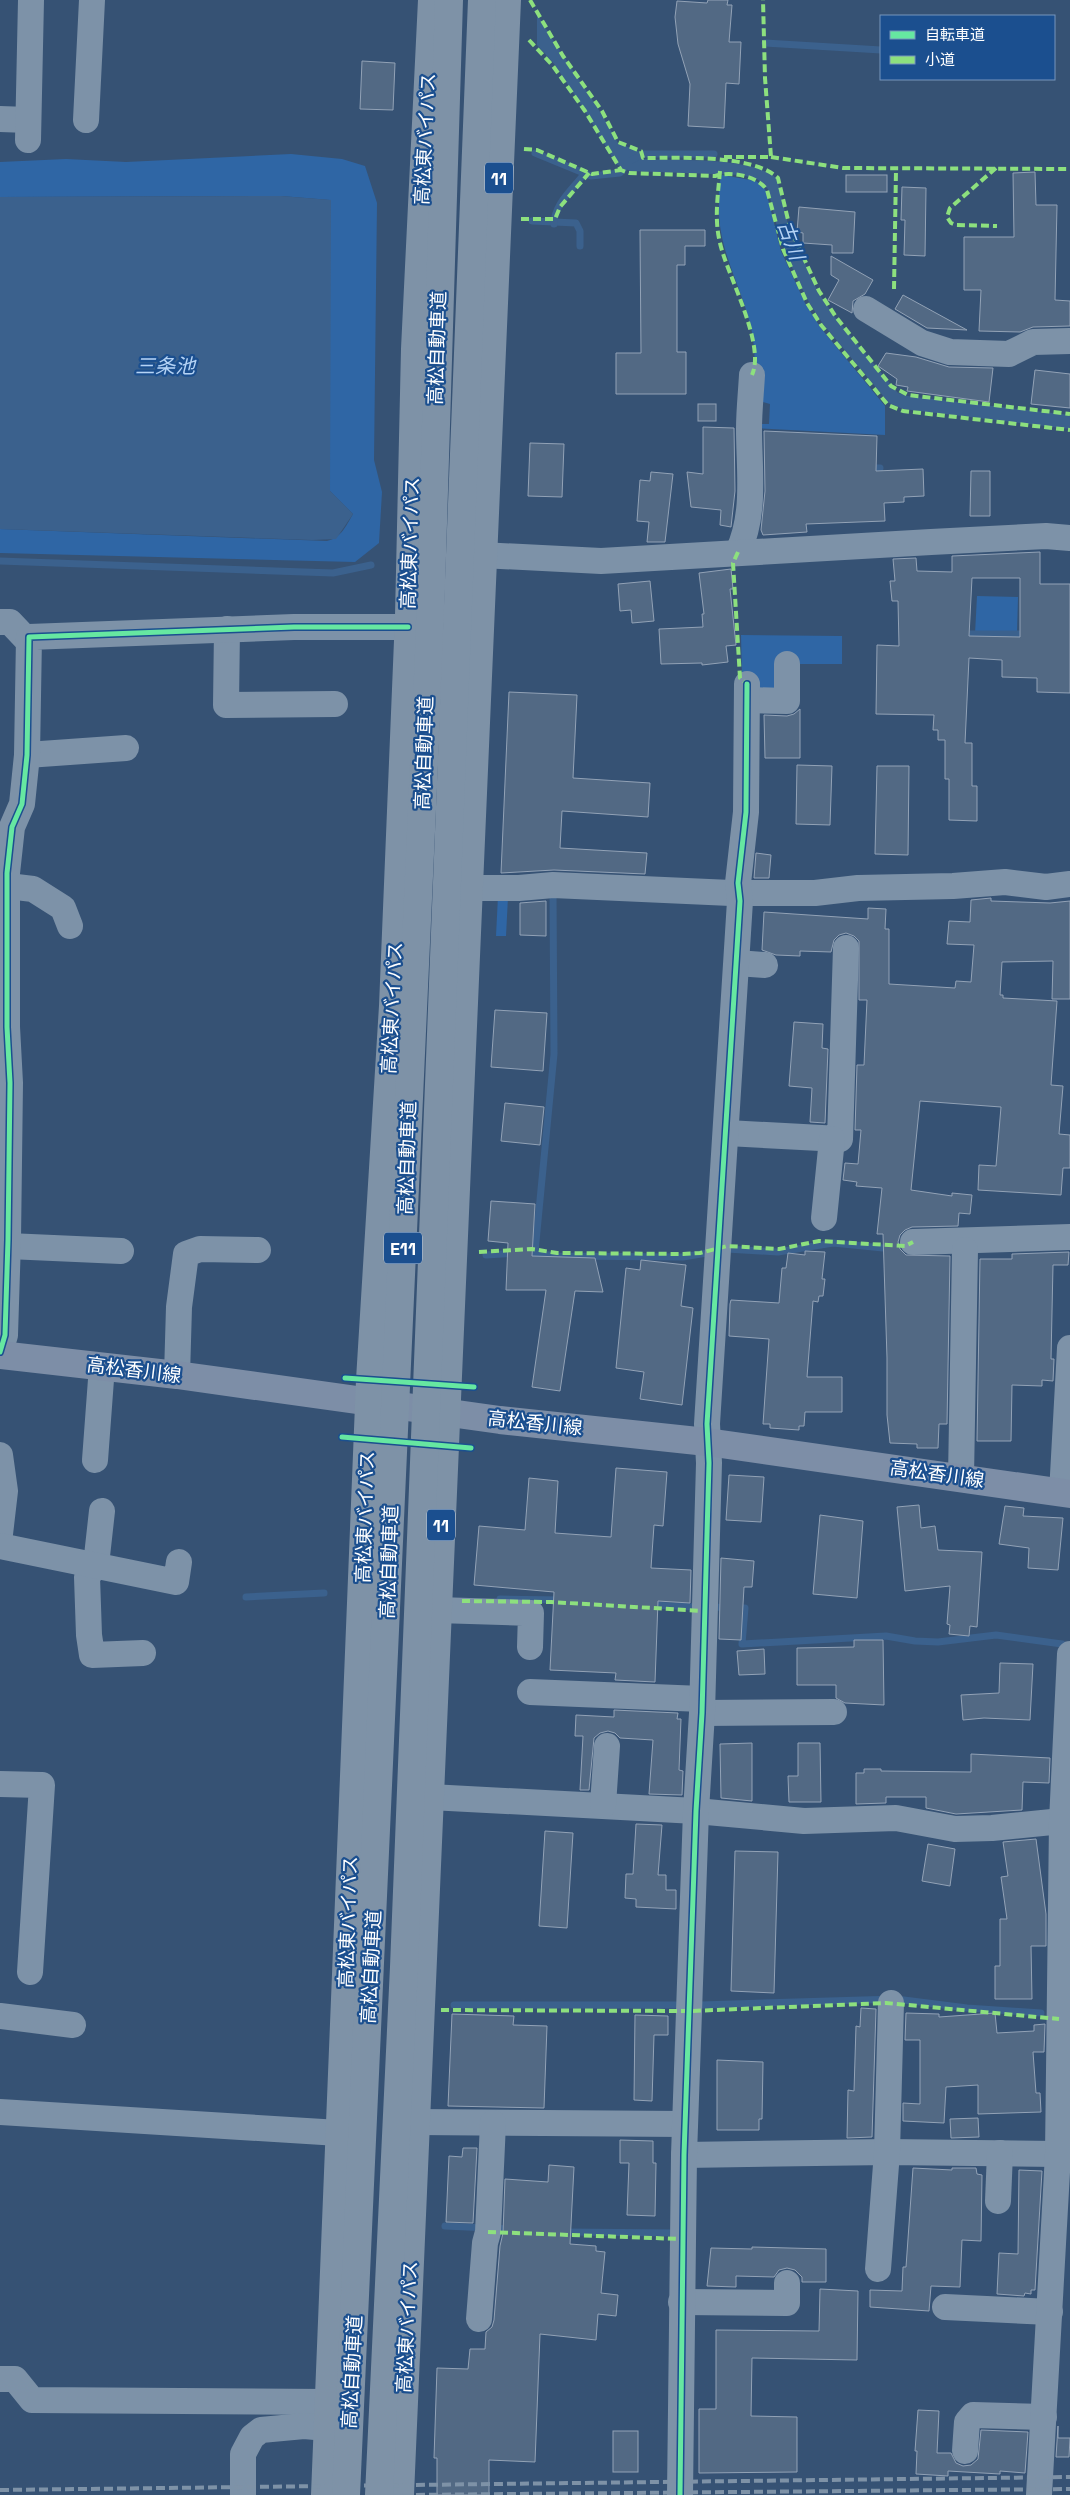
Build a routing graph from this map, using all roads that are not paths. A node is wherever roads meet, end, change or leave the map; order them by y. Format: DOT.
graph roads {
  1 [pos="31,0"];
  2 [pos="92,0"];
  3 [pos="432,0"];
  4 [pos="444,0"];
  5 [pos="449,0"];
  6 [pos="482,0"];
  7 [pos="488,0"];
  8 [pos="507,0"];
  9 [pos="0,120"];
  10 [pos="86,120"];
  11 [pos="866,309"];
  12 [pos="1070,342"];
  13 [pos="415,349"];
  14 [pos="491,357"];
  15 [pos="752,375"];
  16 [pos="1070,538"];
  17 [pos="411,550"];
  18 [pos="738,552"];
  19 [pos="483,555"];
  20 [pos="0,622"];
  21 [pos="408,627"];
  22 [pos="228,629"];
  23 [pos="28,641"];
  24 [pos="787,664"];
  25 [pos="335,704"];
  26 [pos="126,748"];
  27 [pos="27,755"];
  28 [pos="5,878"];
  29 [pos="1070,884"];
  30 [pos="469,888"];
  31 [pos="739,892"];
  32 [pos="70,926"];
  33 [pos="846,948"];
  34 [pos="737,963"];
  35 [pos="765,965"];
  36 [pos="3,1027"];
  37 [pos="727,1133"];
  38 [pos="832,1139"];
  39 [pos="824,1218"];
  40 [pos="1070,1237"];
  41 [pos="5,1242"];
  42 [pos="913,1242"];
  43 [pos="258,1250"];
  44 [pos="965,1250"];
  45 [pos="121,1251"];
  46 [pos="1070,1348"];
  47 [pos="0,1353"];
  48 [pos="102,1366"];
  49 [pos="177,1374"];
  50 [pos="370,1401"];
  51 [pos="447,1412"];
  52 [pos="707,1442"];
  53 [pos="0,1455"];
  54 [pos="95,1460"];
  55 [pos="961,1477"];
  56 [pos="1066,1493"];
  57 [pos="102,1511"];
  58 [pos="0,1534"];
  59 [pos="0,1546"];
  60 [pos="179,1562"];
  61 [pos="96,1565"];
  62 [pos="437,1610"];
  63 [pos="530,1647"];
  64 [pos="143,1653"];
  65 [pos="1070,1654"];
  66 [pos="530,1692"];
  67 [pos="702,1706"];
  68 [pos="834,1712"];
  69 [pos="607,1746"];
  70 [pos="0,1784"];
  71 [pos="430,1797"];
  72 [pos="603,1805"];
  73 [pos="696,1811"];
  74 [pos="1062,1821"];
  75 [pos="1066,1890"];
  76 [pos="30,1972"];
  77 [pos="892,2003"];
  78 [pos="0,2016"];
  79 [pos="1065,2019"];
  80 [pos="73,2025"];
  81 [pos="0,2112"];
  82 [pos="416,2122"];
  83 [pos="493,2123"];
  84 [pos="685,2124"];
  85 [pos="339,2133"];
  86 [pos="887,2152"];
  87 [pos="1000,2153"];
  88 [pos="684,2155"];
  89 [pos="1062,2161"];
  90 [pos="998,2201"];
  91 [pos="878,2270"];
  92 [pos="787,2283"];
  93 [pos="681,2302"];
  94 [pos="945,2307"];
  95 [pos="1050,2312"];
  96 [pos="479,2318"];
  97 [pos="0,2379"];
  98 [pos="328,2415"];
  99 [pos="1044,2417"];
  100 [pos="965,2451"];
  101 [pos="243,2495"];
  102 [pos="324,2495"];
  103 [pos="346,2495"];
  104 [pos="379,2495"];
  105 [pos="400,2495"];
  106 [pos="680,2495"];
  107 [pos="1039,2495"];
  1 -- 9 [label="street"];
  2 -- 10 [label="street"];
  3 -- 13 [label="highway, 高松東バイパス"];
  4 -- 13 [label="highway"];
  5 -- 103 [label="highway, 高松自動車道 / E11, bridge"];
  6 -- 104 [label="highway, 高松自動車道 / E11, bridge"];
  7 -- 14 [label="highway"];
  8 -- 14 [label="highway, 高松東バイパス / 11"];
  11 -- 12 [label="street"];
  13 -- 17 [label="highway, 高松東バイパス"];
  14 -- 19 [label="highway, 高松東バイパス / 11"];
  15 -- 18 [label="street"];
  16 -- 18 [label="street"];
  17 -- 19 [label="street"];
  17 -- 21 [label="highway, 高松東バイパス"];
  18 -- 19 [label="street"];
  19 -- 30 [label="highway, 高松東バイパス / 11"];
  20 -- 23 [label="street"];
  21 -- 22 [label="street"];
  21 -- 50 [label="highway, 高松東バイパス"];
  22 -- 23 [label="street"];
  22 -- 25 [label="street"];
  23 -- 27 [label="street"];
  24 -- 31 [label="street"];
  26 -- 27 [label="street"];
  27 -- 28 [label="street"];
  28 -- 32 [label="street"];
  28 -- 36 [label="street"];
  29 -- 31 [label="street"];
  30 -- 31 [label="street"];
  30 -- 51 [label="highway, 高松東バイパス / 11"];
  31 -- 34 [label="street"];
  33 -- 38 [label="street"];
  34 -- 35 [label="street"];
  34 -- 37 [label="street"];
  36 -- 41 [label="street"];
  37 -- 38 [label="street"];
  37 -- 52 [label="street"];
  38 -- 39 [label="street"];
  40 -- 42 [label="street"];
  41 -- 45 [label="street"];
  41 -- 47 [label="street"];
  43 -- 49 [label="street"];
  44 -- 55 [label="street"];
  46 -- 56 [label="street"];
  47 -- 48 [label="main road, 高松香川線"];
  48 -- 49 [label="main road, 高松香川線"];
  48 -- 54 [label="street"];
  49 -- 50 [label="main road, 高松香川線"];
  50 -- 51 [label="main road, 高松香川線"];
  50 -- 85 [label="highway, 高松東バイパス"];
  51 -- 52 [label="main road, 高松香川線"];
  51 -- 62 [label="highway, 高松東バイパス / 11"];
  52 -- 55 [label="main road, 高松香川線"];
  52 -- 67 [label="street"];
  53 -- 58 [label="street"];
  55 -- 56 [label="main road, 高松香川線"];
  57 -- 61 [label="street"];
  59 -- 61 [label="street"];
  60 -- 61 [label="street"];
  61 -- 64 [label="street"];
  62 -- 63 [label="street"];
  62 -- 71 [label="highway, 高松東バイパス / 11"];
  65 -- 74 [label="street"];
  66 -- 67 [label="street"];
  67 -- 68 [label="street"];
  67 -- 73 [label="street"];
  69 -- 72 [label="street"];
  70 -- 76 [label="street"];
  71 -- 72 [label="street"];
  71 -- 82 [label="highway, 高松東バイパス / 11"];
  72 -- 73 [label="street"];
  73 -- 74 [label="street"];
  73 -- 84 [label="street"];
  74 -- 75 [label="street"];
  75 -- 79 [label="street"];
  77 -- 86 [label="street"];
  78 -- 80 [label="street"];
  79 -- 89 [label="street"];
  81 -- 85 [label="street"];
  82 -- 83 [label="street"];
  82 -- 105 [label="highway, 高松東バイパス / 11"];
  83 -- 84 [label="street"];
  83 -- 96 [label="street"];
  84 -- 88 [label="street"];
  85 -- 98 [label="highway, 高松東バイパス"];
  86 -- 87 [label="street"];
  86 -- 88 [label="street"];
  86 -- 91 [label="street"];
  87 -- 89 [label="street"];
  87 -- 90 [label="street"];
  88 -- 93 [label="street"];
  89 -- 95 [label="street"];
  92 -- 93 [label="street"];
  93 -- 106 [label="street"];
  94 -- 95 [label="street"];
  95 -- 99 [label="street"];
  97 -- 98 [label="street"];
  98 -- 101 [label="street"];
  98 -- 102 [label="highway, 高松東バイパス"];
  99 -- 100 [label="street"];
  99 -- 107 [label="street"];
}
